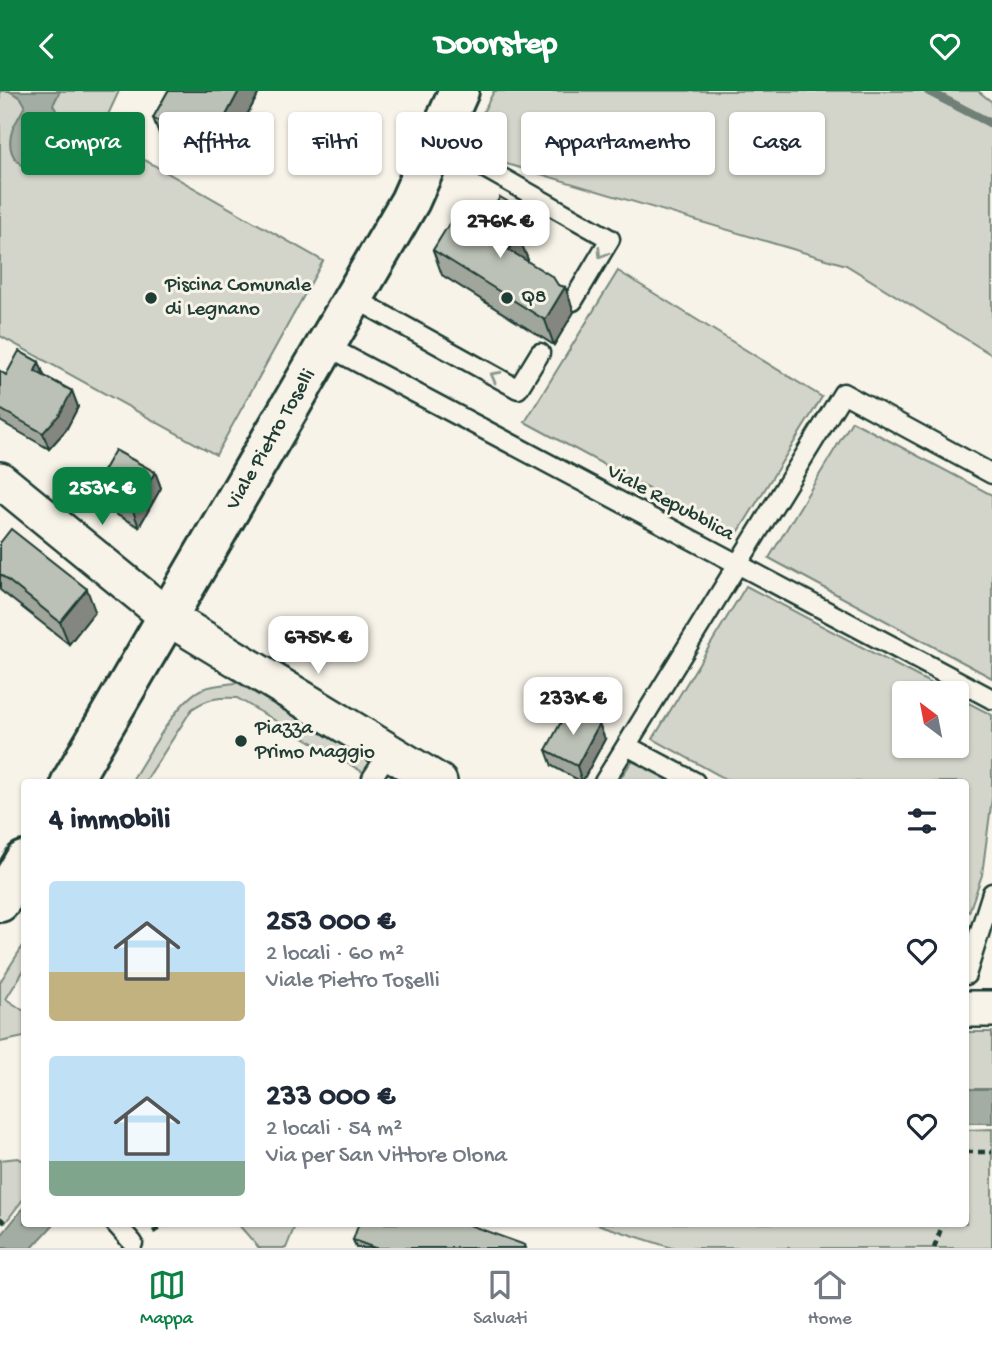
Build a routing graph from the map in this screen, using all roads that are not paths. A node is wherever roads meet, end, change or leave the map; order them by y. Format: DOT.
graph roads {
  1 [pos="459,91"];
  2 [pos="450,112"];
  3 [pos="422,175"];
  4 [pos="497,175"];
  5 [pos="354,298"];
  6 [pos="573,301"];
  7 [pos="327,346"];
  8 [pos="540,353"];
  9 [pos="992,474"];
  10 [pos="0,480"];
  11 [pos="738,566"];
  12 [pos="169,618"];
  13 [pos="992,699"];
  14 [pos="627,746"];
  15 [pos="73,779"];
  16 [pos="429,779"];
  17 [pos="606,779"];
  18 [pos="689,779"];
  19 [pos="992,893"];
  20 [pos="972,929"];
  21 [pos="969,952"];
  22 [pos="969,1009"];
  23 [pos="992,1009"];
  24 [pos="119,1227"];
  25 [pos="134,1243"];
  1 -- 2 [label="main road, Viale Pietro Toselli"];
  3 -- 5 [label="main road, Viale Pietro Toselli"];
  4 -- 6 [label="lane, one-way"];
  5 -- 7 [label="main road, Viale Pietro Toselli"];
  8 -- 5 [label="lane, one-way"];
  7 -- 11 [label="lane, Viale Repubblica"];
  7 -- 12 [label="main road, Viale Pietro Toselli"];
  9 -- 11 [label="lane"];
  10 -- 12 [label="street"];
  11 -- 13 [label="lane, Viale Repubblica"];
  11 -- 14 [label="lane"];
  12 -- 15 [label="main road, Viale Pietro Toselli"];
  12 -- 16 [label="street"];
  14 -- 17 [label="lane"];
  14 -- 18 [label="lane"];
  19 -- 20 [label="lane"];
  20 -- 21 [label="lane"];
  22 -- 23 [label="street"];
  24 -- 25 [label="lane"];
}
